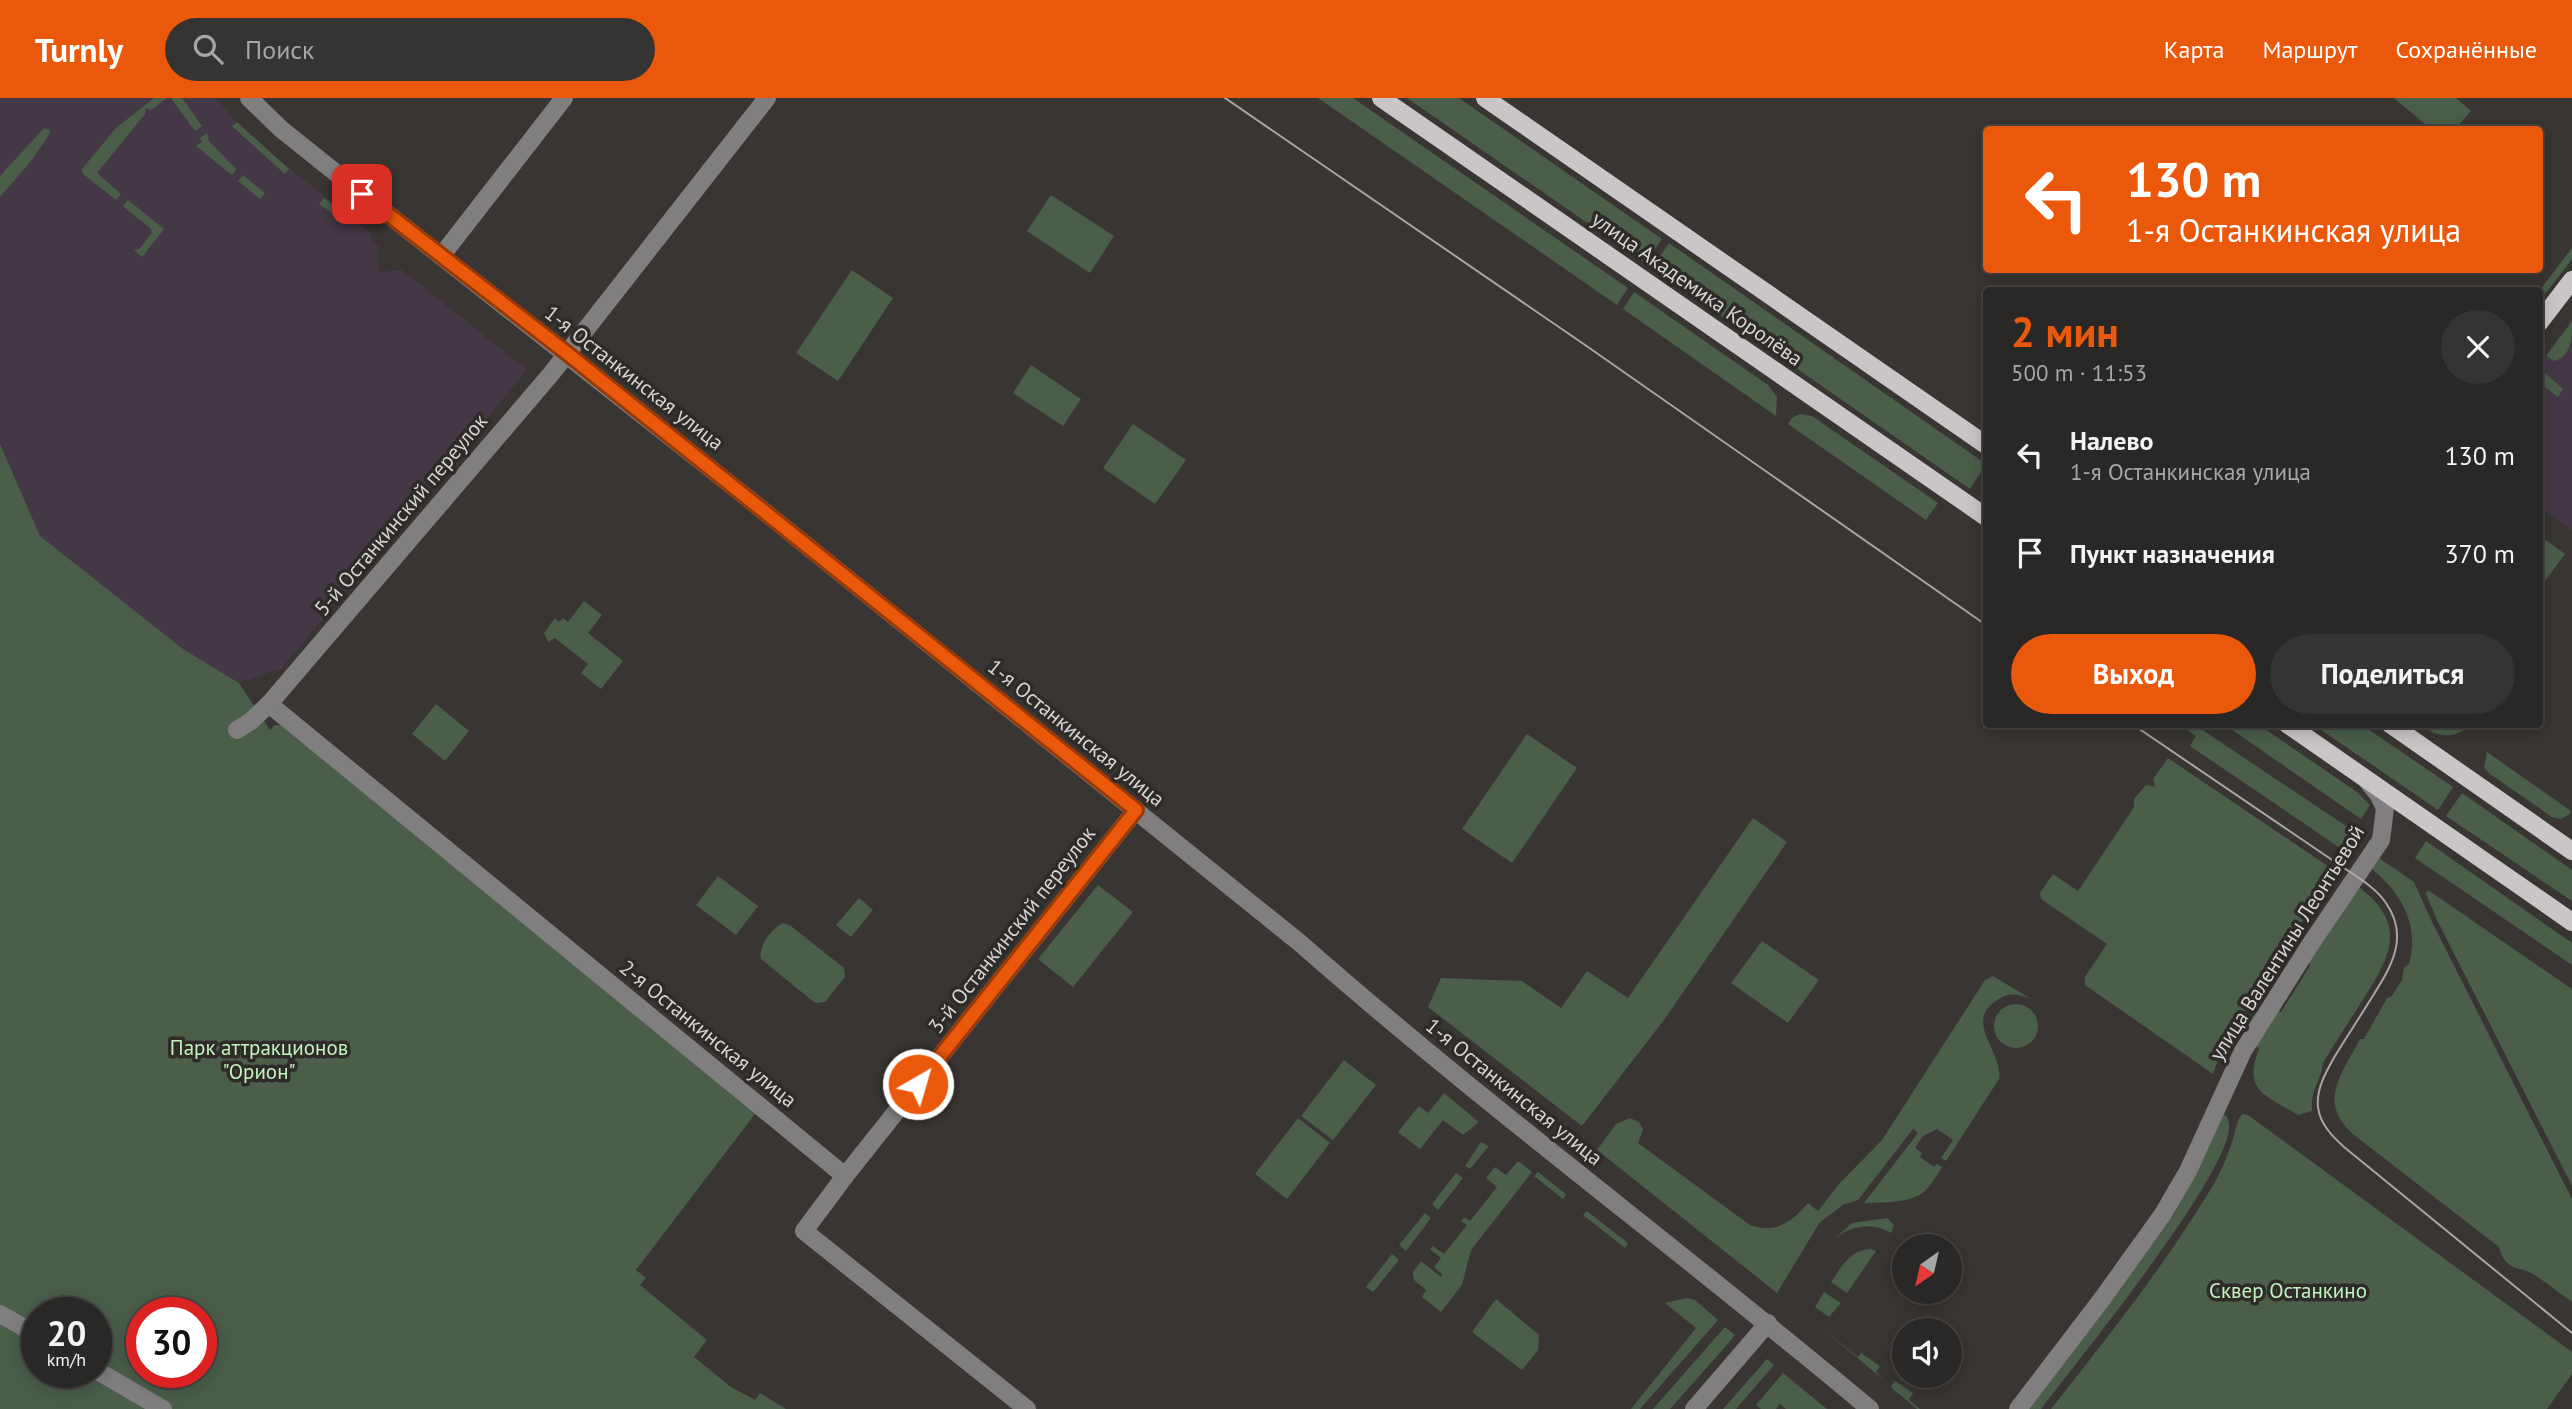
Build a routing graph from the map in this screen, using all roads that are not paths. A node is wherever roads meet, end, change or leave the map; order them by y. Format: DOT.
graph roads {
  1 [pos="249,98"];
  2 [pos="564,98"];
  3 [pos="767,98"];
  4 [pos="1381,98"];
  5 [pos="1485,98"];
  6 [pos="442,256"];
  7 [pos="2572,280"];
  8 [pos="2543,318"];
  9 [pos="568,354"];
  10 [pos="1983,442"];
  11 [pos="1983,515"];
  12 [pos="269,704"];
  13 [pos="2293,728"];
  14 [pos="2396,728"];
  15 [pos="237,730"];
  16 [pos="2365,779"];
  17 [pos="1136,810"];
  18 [pos="2572,851"];
  19 [pos="2567,917"];
  20 [pos="845,1176"];
  21 [pos="0,1314"];
  22 [pos="1768,1323"];
  23 [pos="21,1326"];
  24 [pos="112,1379"];
  25 [pos="163,1409"];
  26 [pos="1027,1409"];
  27 [pos="1695,1409"];
  28 [pos="1870,1409"];
  29 [pos="2018,1409"];
  1 -- 6 [label="street, 1-я Останкинская улица"];
  2 -- 6 [label="street"];
  3 -- 9 [label="street, 5-й Останкинский переулок"];
  4 -- 11 [label="main road, улица Академика Королёва"];
  5 -- 10 [label="main road, улица Академика Королёва"];
  6 -- 9 [label="street, 1-я Останкинская улица"];
  7 -- 8 [label="main road"];
  9 -- 12 [label="street, 5-й Останкинский переулок"];
  9 -- 17 [label="street, 1-я Останкинская улица"];
  12 -- 15 [label="street, 5-й Останкинский переулок"];
  12 -- 20 [label="street, 2-я Останкинская улица"];
  13 -- 16 [label="main road"];
  14 -- 18 [label="main road"];
  16 -- 19 [label="main road"];
  16 -- 29 [label="street, улица Валентины Леонтьевой"];
  17 -- 20 [label="street, 3-й Останкинский переулок"];
  17 -- 22 [label="street, 1-я Останкинская улица"];
  20 -- 26 [label="street"];
  21 -- 23 [label="street"];
  22 -- 27 [label="street"];
  22 -- 28 [label="street, 1-я Останкинская улица"];
  24 -- 25 [label="street"];
}
